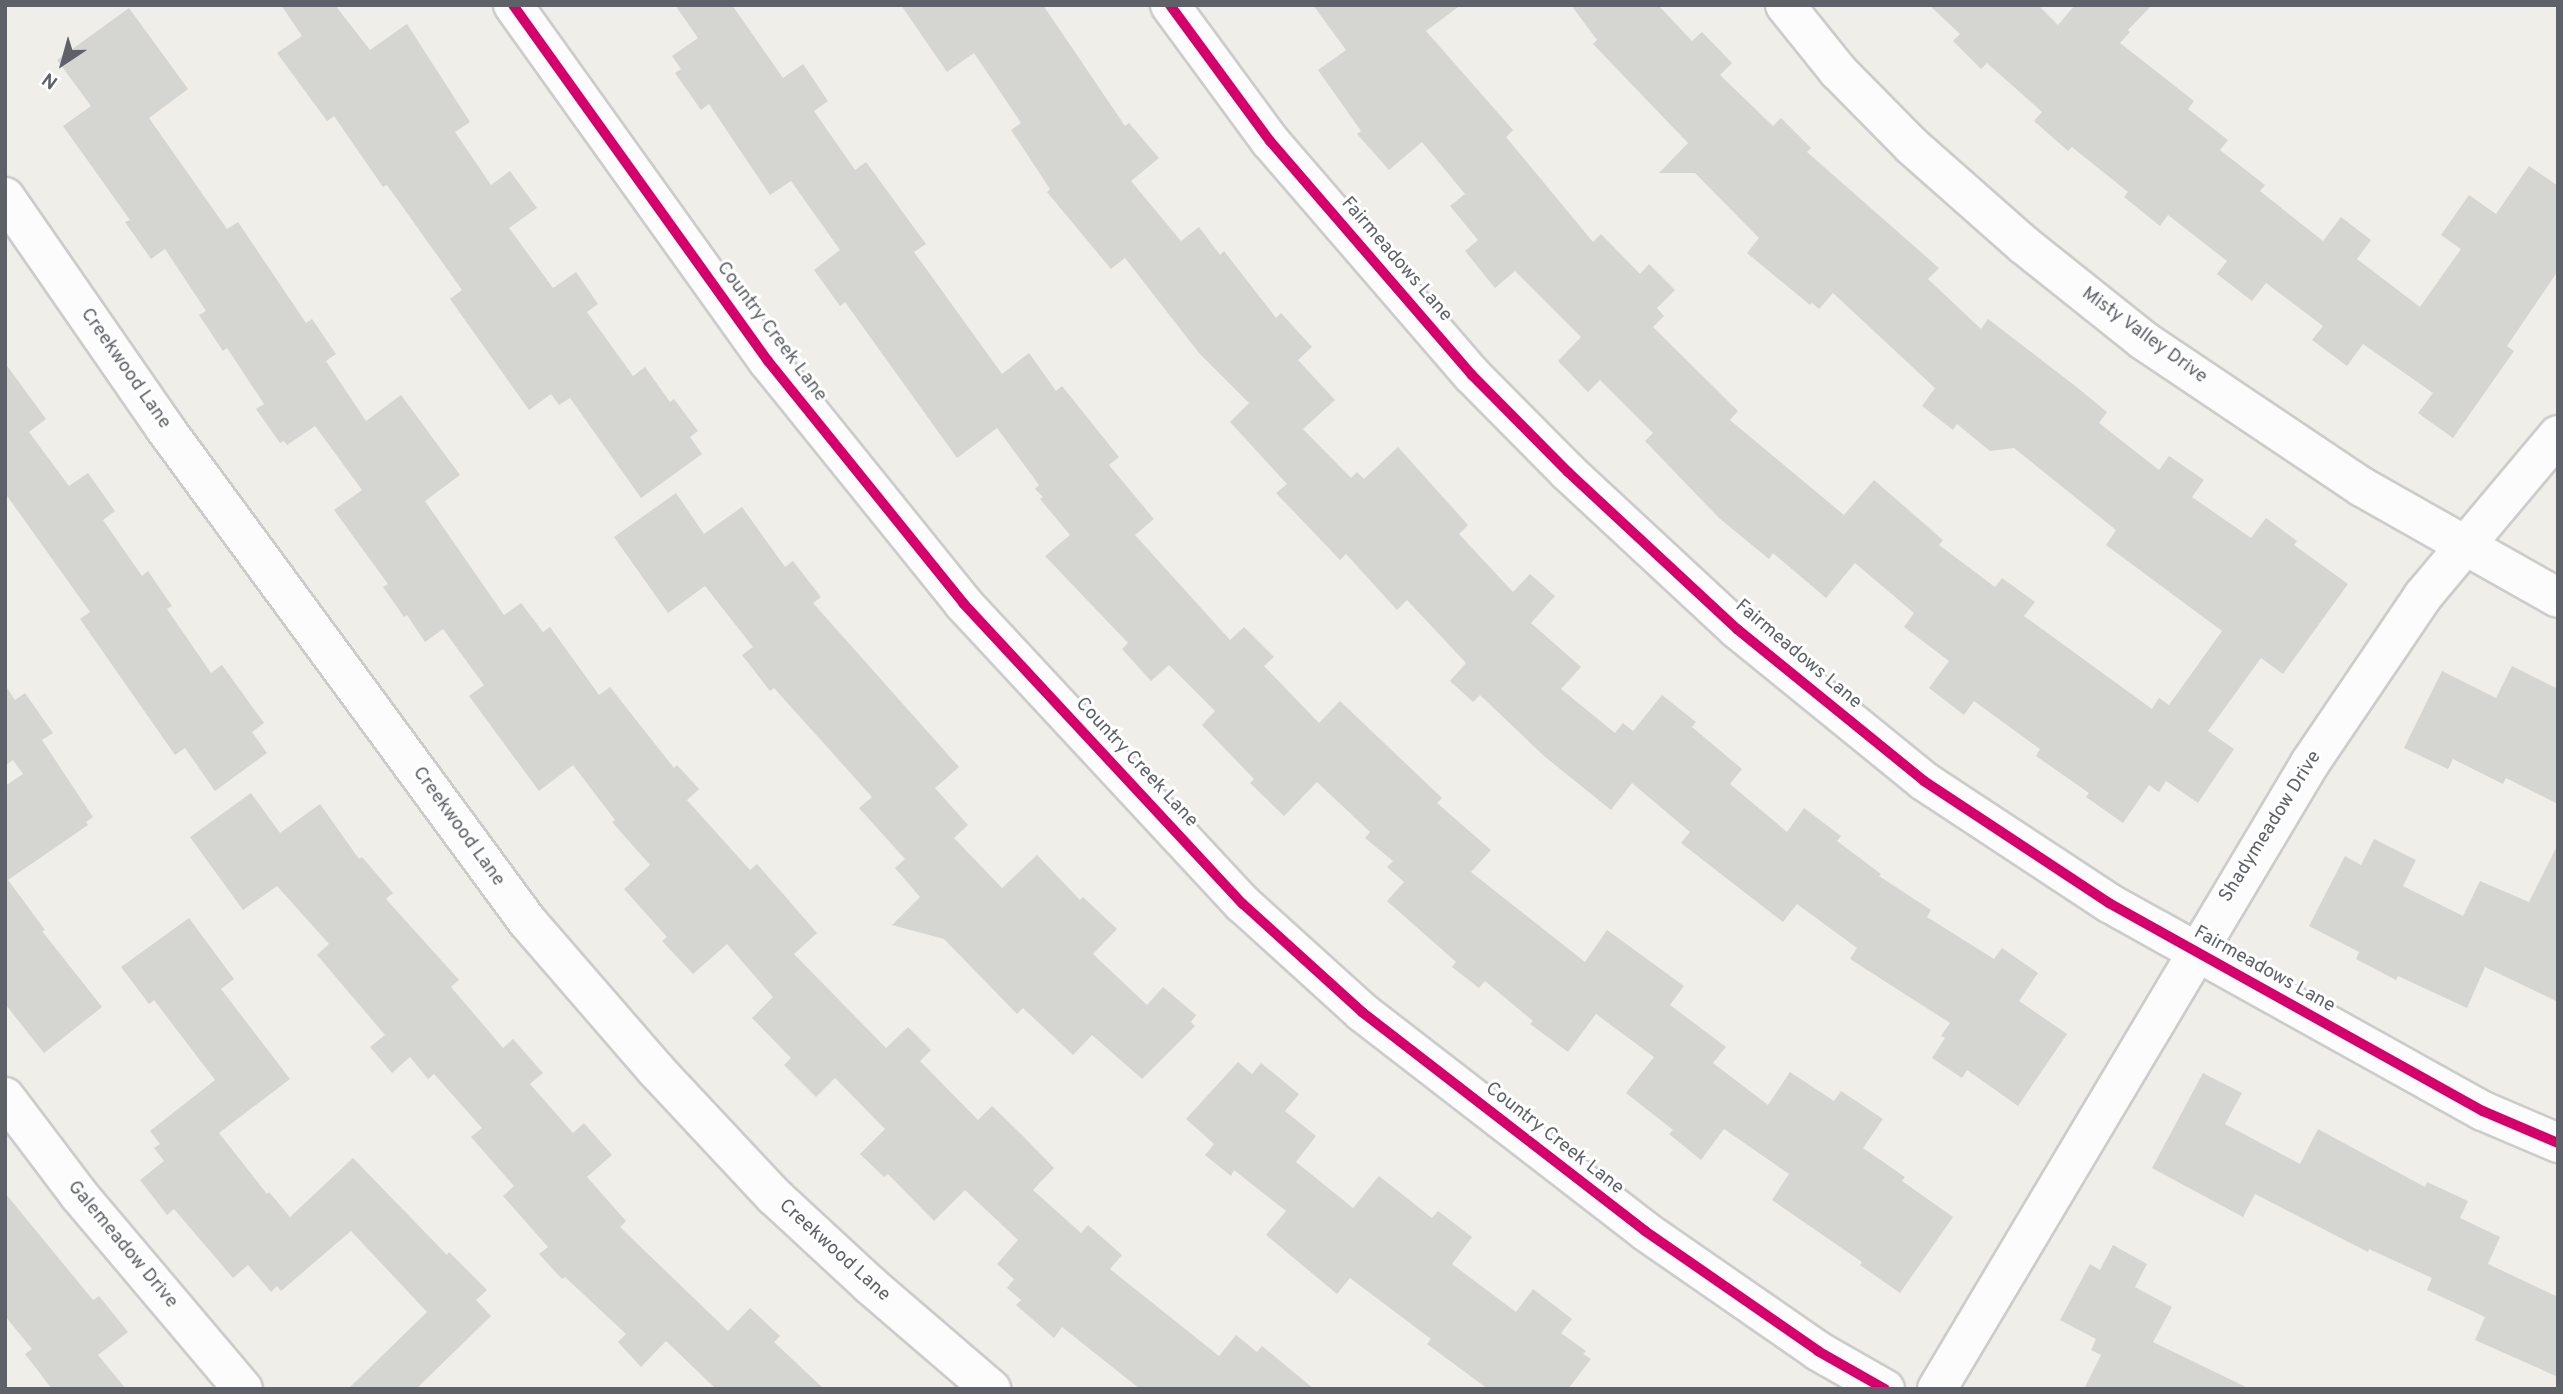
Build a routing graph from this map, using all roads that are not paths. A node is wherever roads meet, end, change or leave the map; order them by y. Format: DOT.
graph roads {
  1 [pos="1170,5"];
  2 [pos="1787,6"];
  3 [pos="527,10"];
  4 [pos="5,197"];
  5 [pos="2558,435"];
  6 [pos="2464,545"];
  7 [pos="2558,598"];
  8 [pos="2194,952"];
  9 [pos="5,1097"];
  10 [pos="2558,1143"];
  11 [pos="226,1383"];
  12 [pos="991,1389"];
  13 [pos="1885,1389"];
  14 [pos="1937,1389"];
  1 -- 8 [label="street, Fairmeadows Lane"];
  2 -- 6 [label="street, Misty Valley Drive"];
  3 -- 13 [label="street, Country Creek Lane"];
  4 -- 12 [label="street, Creekwood Lane"];
  5 -- 6 [label="street, Shadymeadow Drive"];
  6 -- 7 [label="street, Misty Valley Drive"];
  6 -- 8 [label="street, Shadymeadow Drive"];
  8 -- 10 [label="street, Fairmeadows Lane"];
  8 -- 14 [label="street, Shadymeadow Drive"];
  9 -- 11 [label="street, Galemeadow Drive"];
}
